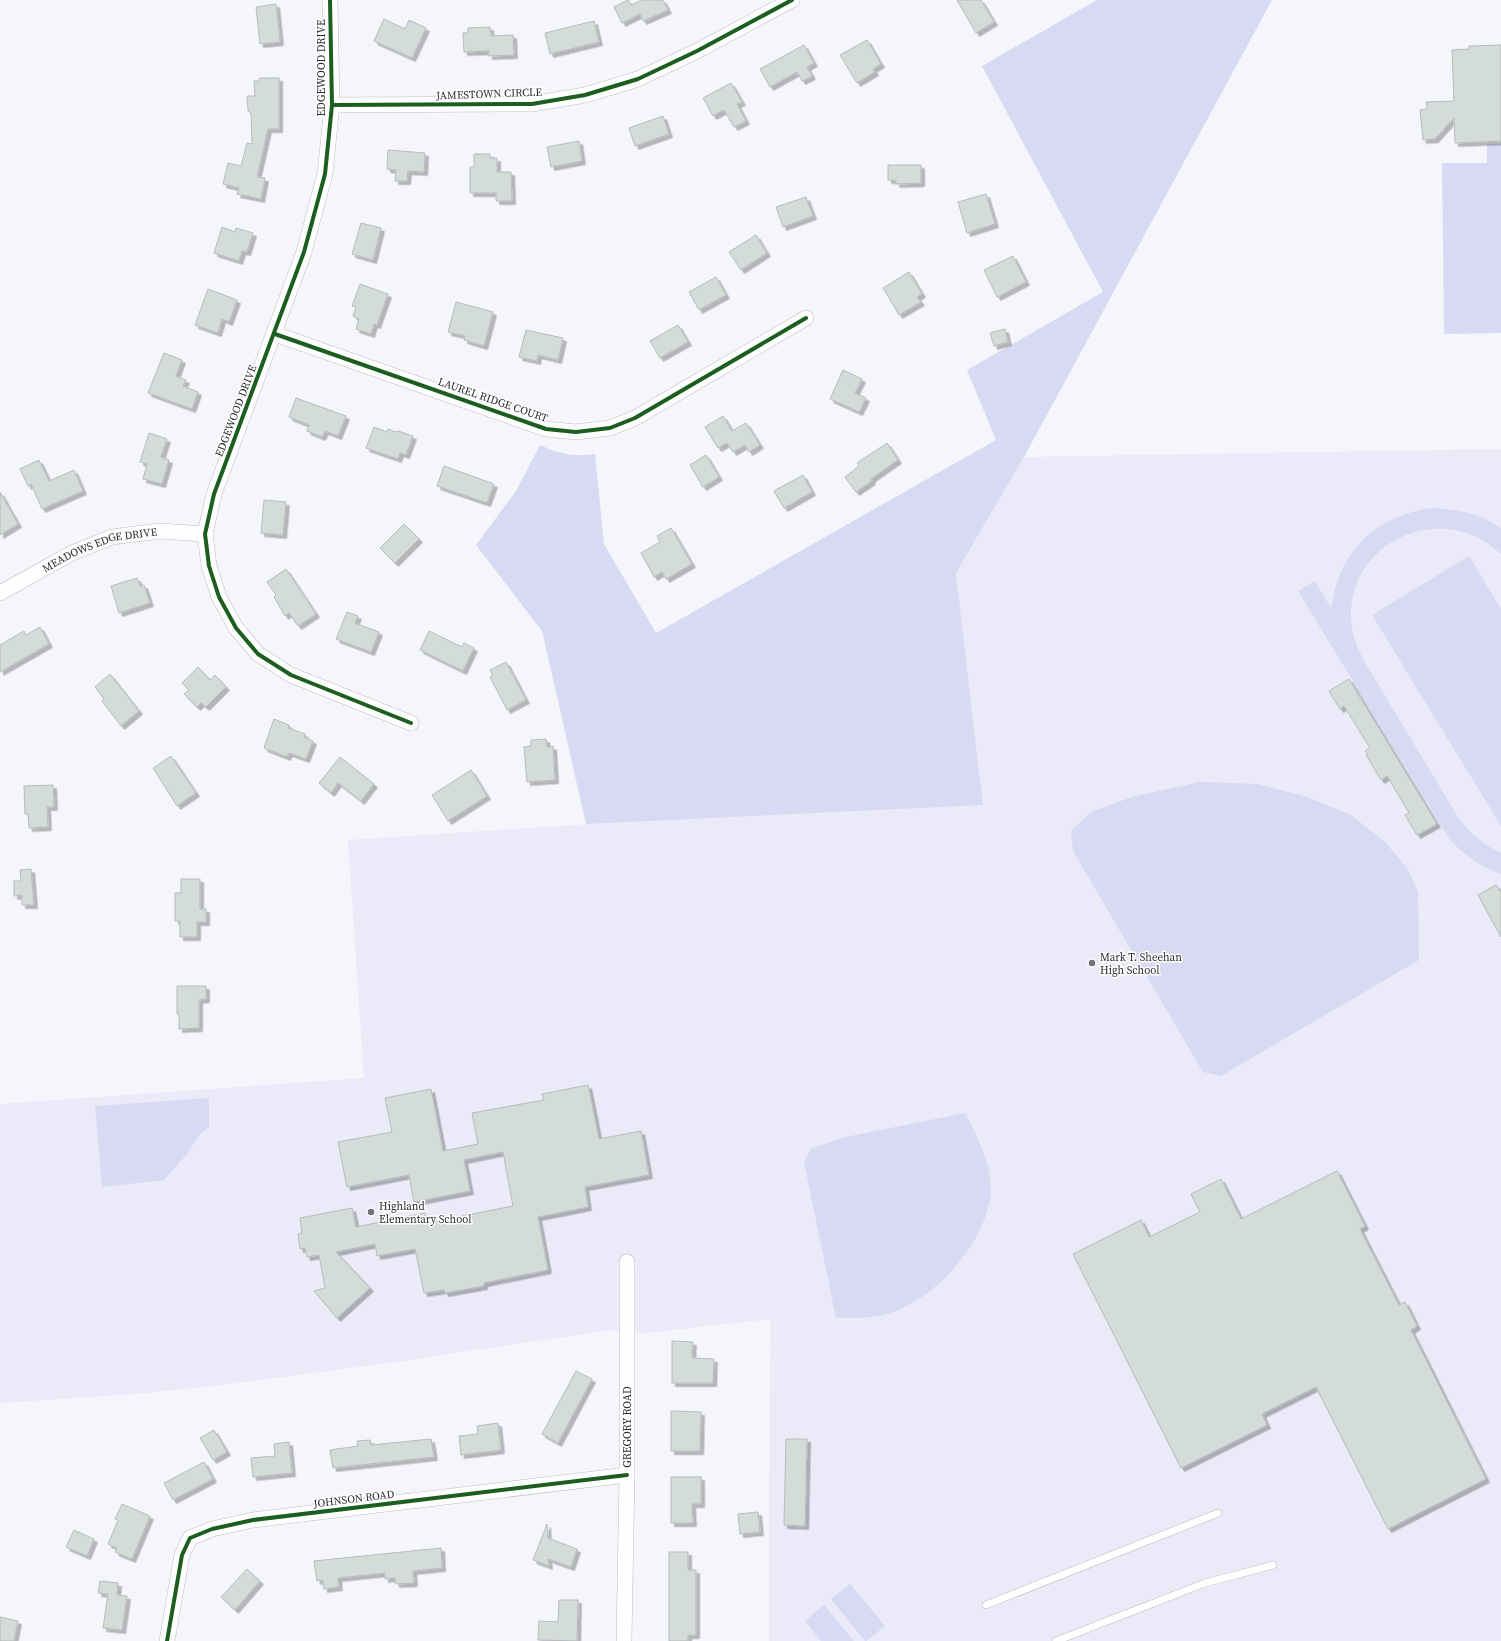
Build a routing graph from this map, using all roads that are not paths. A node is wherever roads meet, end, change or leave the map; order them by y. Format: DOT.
graph roads {
  1 [pos="330,0"];
  2 [pos="792,0"];
  3 [pos="332,105"];
  4 [pos="806,318"];
  5 [pos="274,334"];
  6 [pos="205,534"];
  7 [pos="0,593"];
  8 [pos="411,722"];
  9 [pos="628,1262"];
  10 [pos="627,1475"];
  11 [pos="1218,1513"];
  12 [pos="1273,1565"];
  13 [pos="986,1605"];
  14 [pos="167,1641"];
  15 [pos="624,1641"];
  16 [pos="1056,1641"];
  1 -- 3 [label="street, EDGEWOOD DRIVE"];
  2 -- 3 [label="street, JAMESTOWN CIRCLE"];
  3 -- 5 [label="street, EDGEWOOD DRIVE"];
  4 -- 5 [label="street, LAUREL RIDGE COURT"];
  5 -- 6 [label="street, EDGEWOOD DRIVE"];
  6 -- 7 [label="street, MEADOWS EDGE DRIVE"];
  6 -- 8 [label="street, EDGEWOOD DRIVE"];
  9 -- 10 [label="street, GREGORY ROAD"];
  10 -- 14 [label="street, JOHNSON ROAD"];
  10 -- 15 [label="street, GREGORY ROAD"];
  11 -- 13 [label="lane"];
  12 -- 16 [label="lane"];
}
